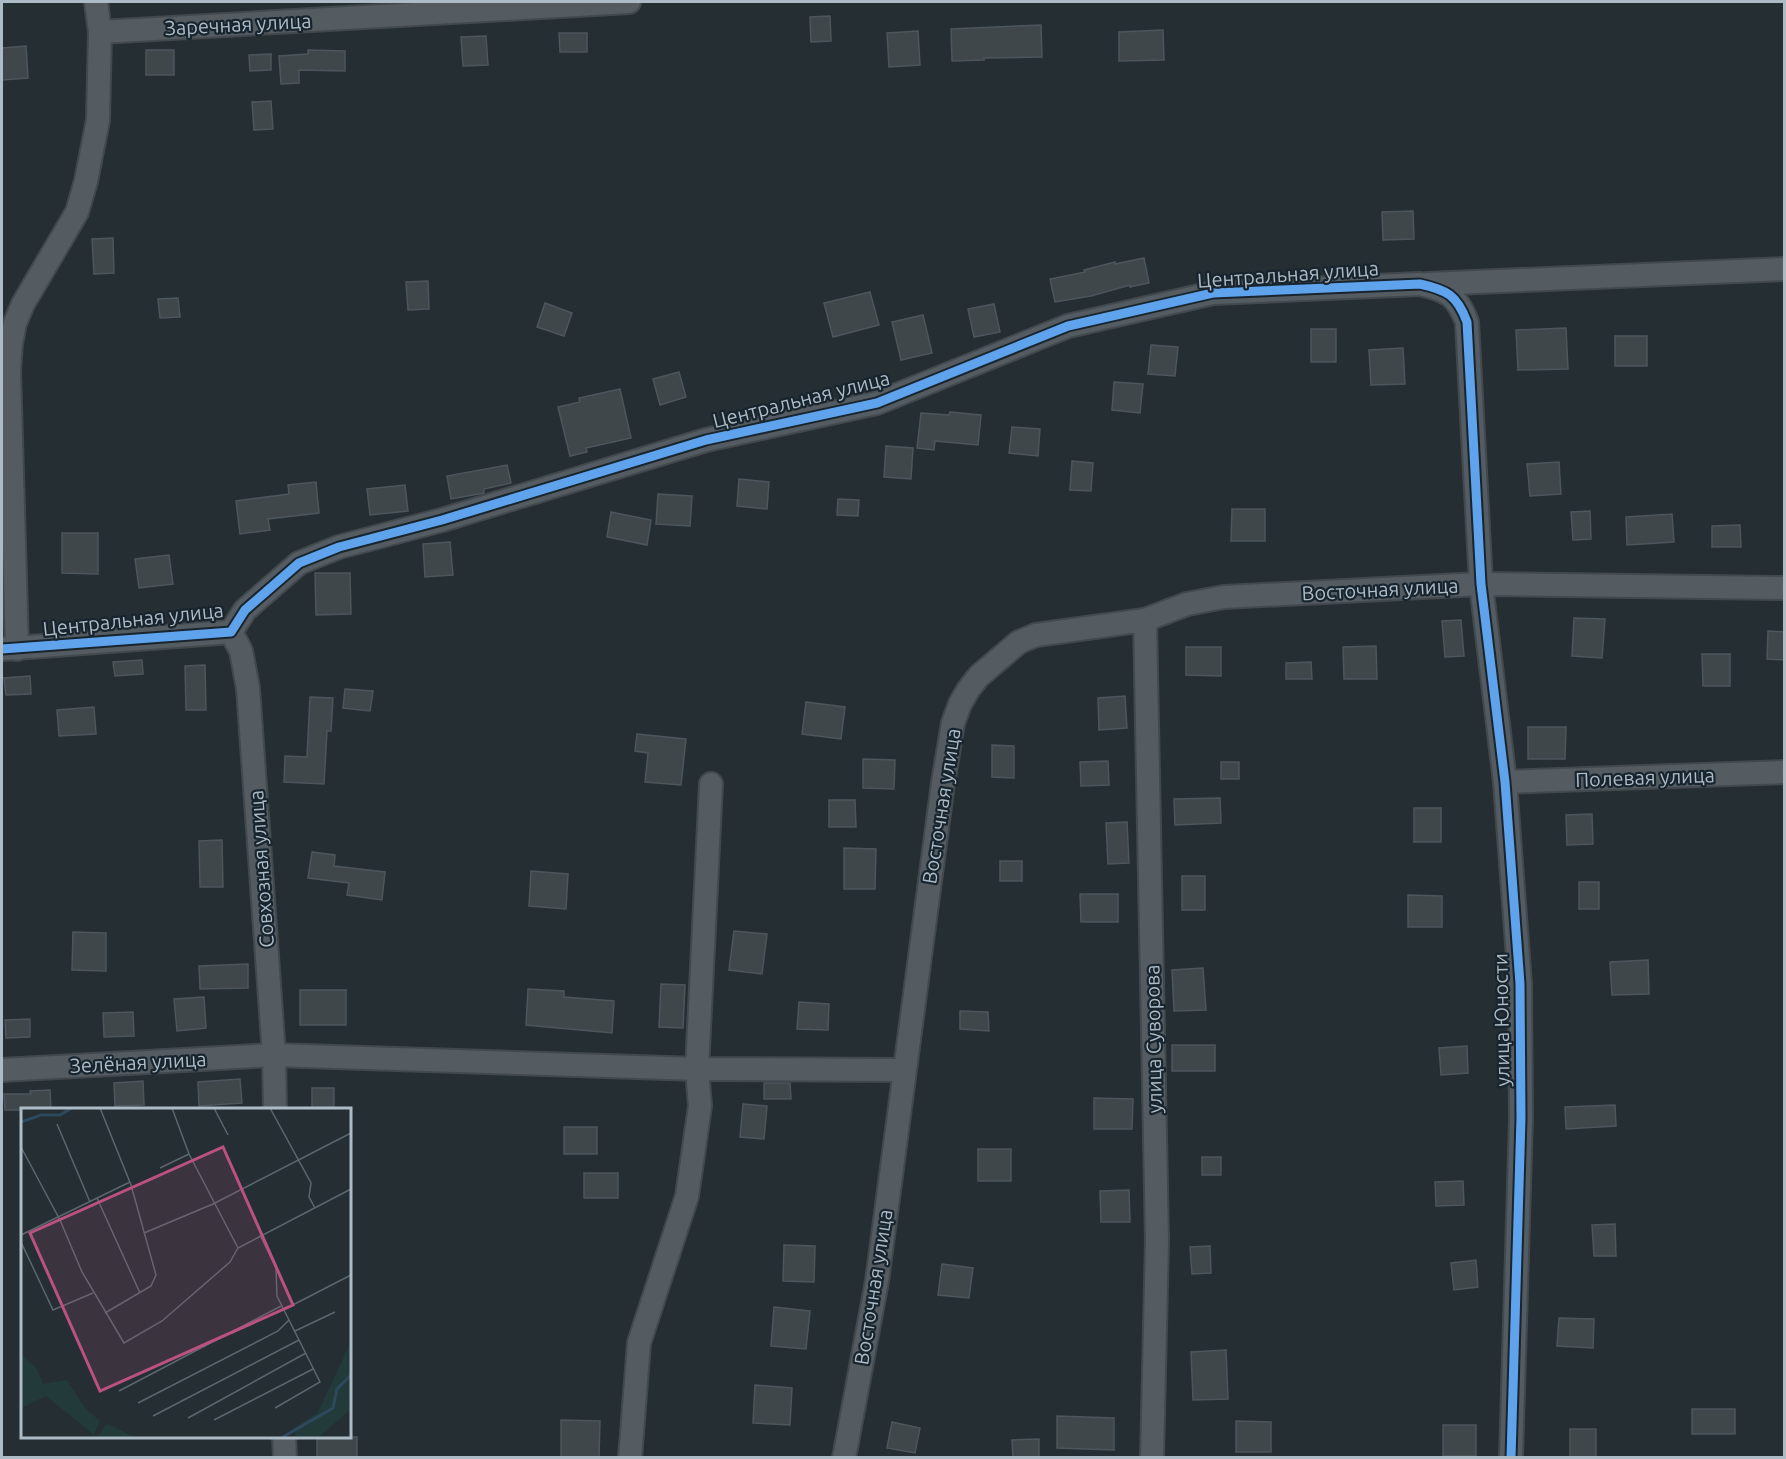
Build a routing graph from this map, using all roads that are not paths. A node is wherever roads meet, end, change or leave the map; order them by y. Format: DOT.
graph roads {
  1 [pos="96,2"];
  2 [pos="629,2"];
  3 [pos="100,32"];
  4 [pos="1785,269"];
  5 [pos="1420,284"];
  6 [pos="1481,584"];
  7 [pos="1785,588"];
  8 [pos="1145,620"];
  9 [pos="231,632"];
  10 [pos="9,649"];
  11 [pos="1785,772"];
  12 [pos="1505,782"];
  13 [pos="711,784"];
  14 [pos="274,1055"];
  15 [pos="697,1069"];
  16 [pos="2,1070"];
  17 [pos="904,1070"];
  18 [pos="275,1108"];
  19 [pos="284,1438"];
  20 [pos="285,1458"];
  21 [pos="630,1458"];
  22 [pos="844,1458"];
  23 [pos="1152,1458"];
  24 [pos="1511,1458"];
  1 -- 3 [label="street"];
  2 -- 3 [label="street, Заречная улица"];
  3 -- 10 [label="street"];
  4 -- 5 [label="street"];
  5 -- 6 [label="street, Центральная улица"];
  5 -- 9 [label="street, Центральная улица"];
  6 -- 7 [label="street, Восточная улица"];
  6 -- 8 [label="street, Восточная улица"];
  6 -- 12 [label="street, улица Юности"];
  8 -- 17 [label="street, Восточная улица"];
  8 -- 23 [label="street, улица Суворова"];
  9 -- 10 [label="street, Центральная улица"];
  9 -- 14 [label="street, Совхозная улица"];
  11 -- 12 [label="street, Полевая улица"];
  12 -- 24 [label="street, улица Юности"];
  13 -- 15 [label="street"];
  14 -- 15 [label="street, Зелёная улица"];
  14 -- 16 [label="street, Зелёная улица"];
  14 -- 18 [label="street, Совхозная улица"];
  15 -- 17 [label="street, Зелёная улица"];
  15 -- 21 [label="street"];
  17 -- 22 [label="street, Восточная улица"];
  19 -- 20 [label="street"];
}
